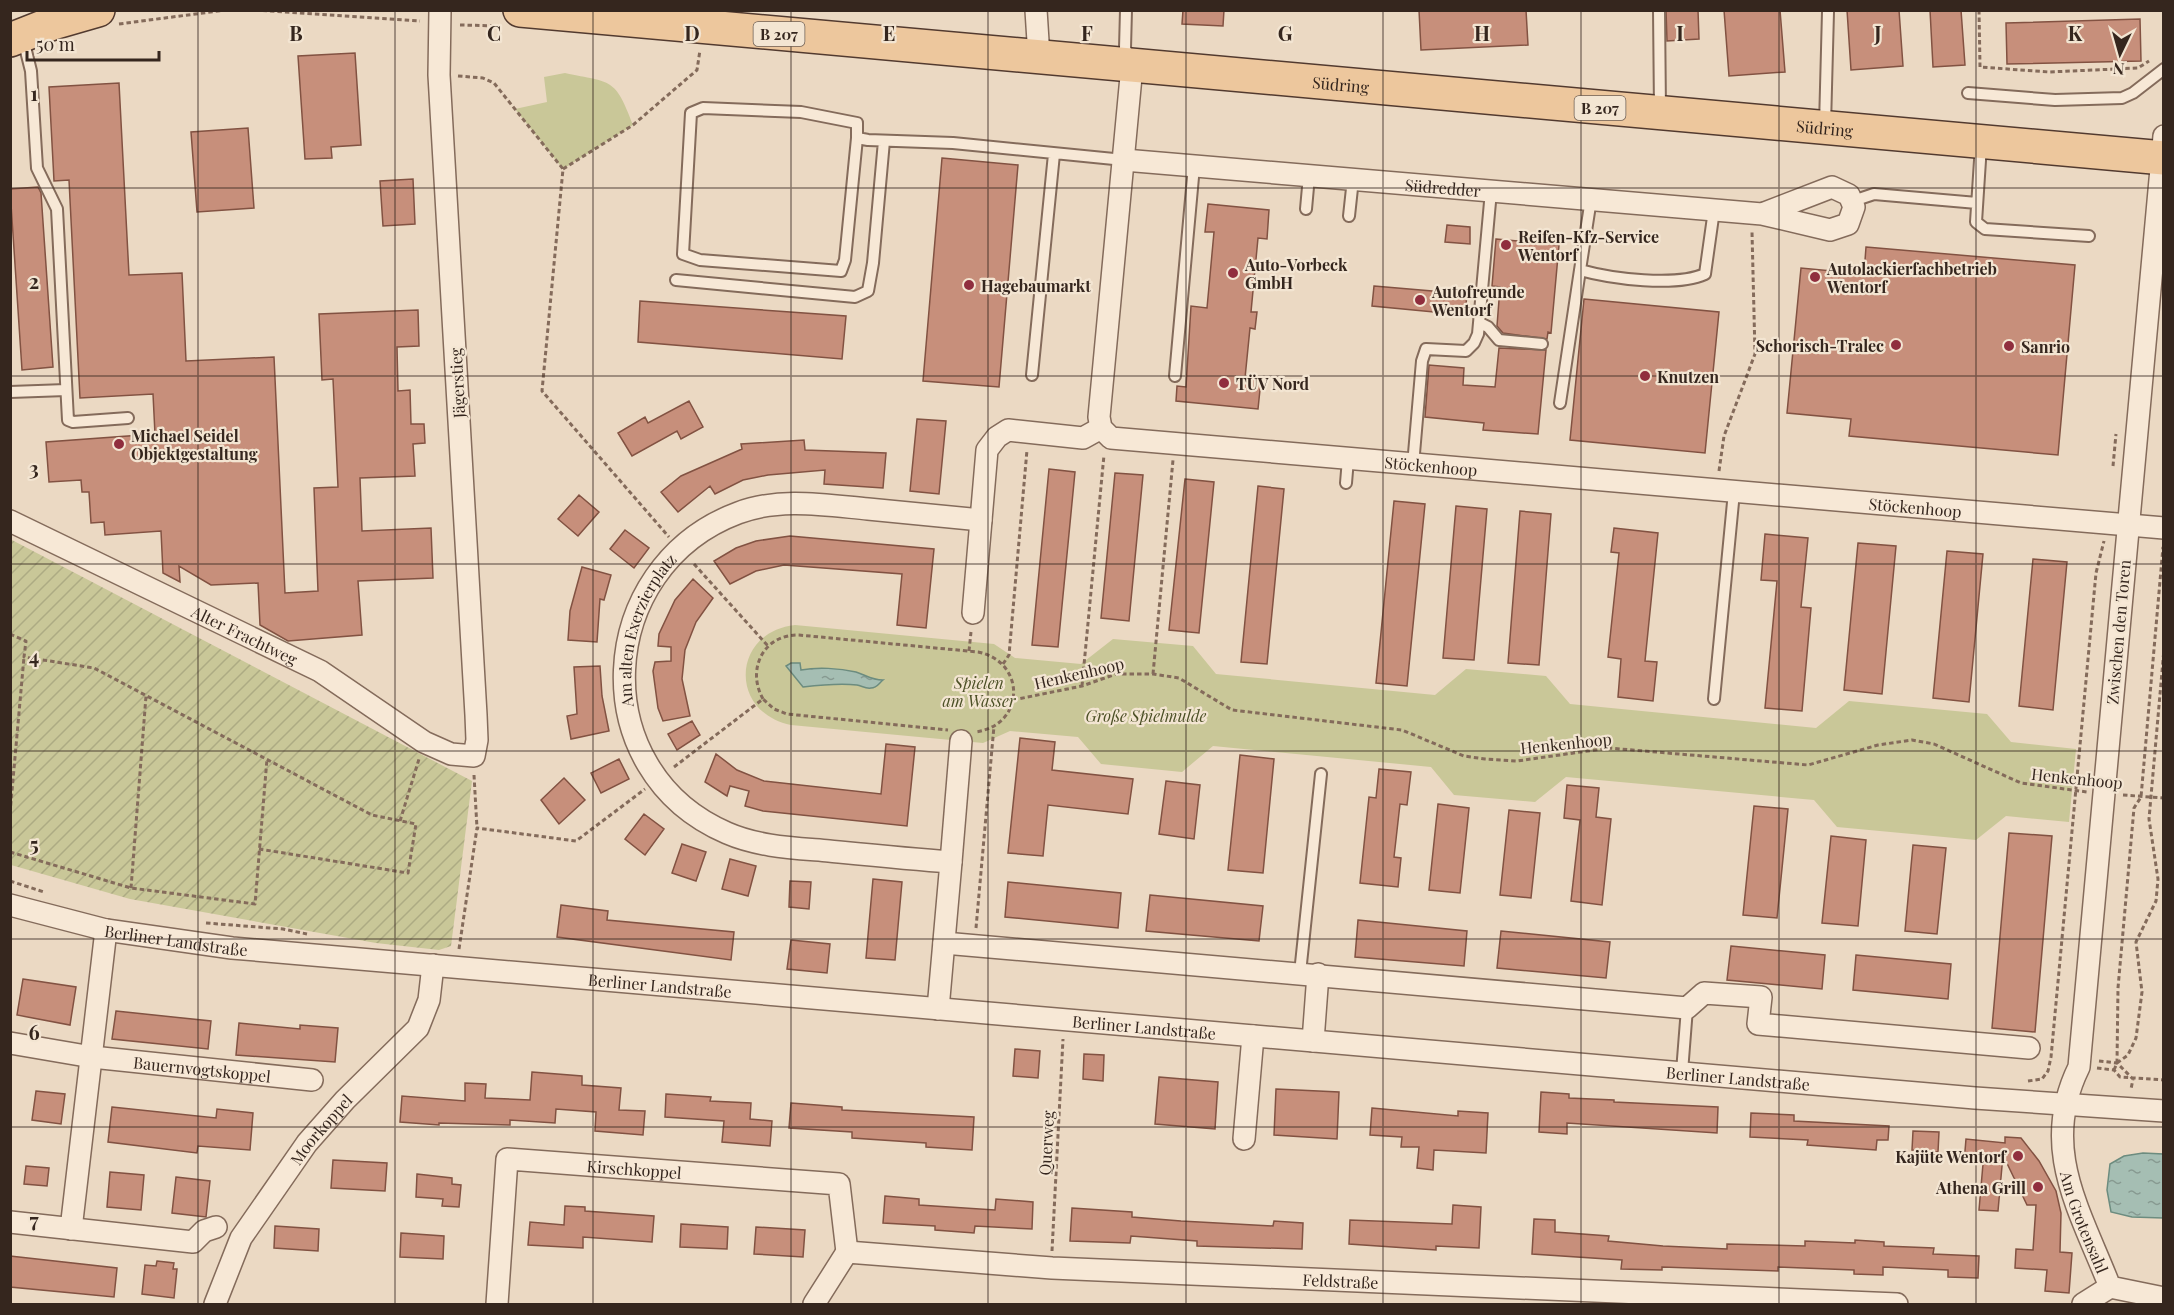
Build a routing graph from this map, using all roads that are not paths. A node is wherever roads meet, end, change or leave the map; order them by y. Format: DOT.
graph roads {
  1 [pos="440,10"];
  2 [pos="520,10"];
  3 [pos="1036,10"];
  4 [pos="1126,10"];
  5 [pos="1659,10"];
  6 [pos="556,12"];
  7 [pos="1828,12"];
  8 [pos="104,19"];
  9 [pos="16,38"];
  10 [pos="1039,57"];
  11 [pos="1132,66"];
  12 [pos="2163,69"];
  13 [pos="1968,93"];
  14 [pos="1660,113"];
  15 [pos="1825,128"];
  16 [pos="857,138"];
  17 [pos="884,141"];
  18 [pos="1981,142"];
  19 [pos="2163,151"];
  20 [pos="1054,154"];
  21 [pos="1124,160"];
  22 [pos="1194,166"];
  23 [pos="1309,176"];
  24 [pos="1353,179"];
  25 [pos="1491,191"];
  26 [pos="1591,199"];
  27 [pos="1852,201"];
  28 [pos="1977,203"];
  29 [pos="1306,209"];
  30 [pos="1714,210"];
  31 [pos="1762,214"];
  32 [pos="1349,216"];
  33 [pos="2089,236"];
  34 [pos="2158,238"];
  35 [pos="1580,270"];
  36 [pos="676,280"];
  37 [pos="1480,323"];
  38 [pos="1542,344"];
  39 [pos="1032,375"];
  40 [pos="1175,376"];
  41 [pos="66,390"];
  42 [pos="10,392"];
  43 [pos="1560,403"];
  44 [pos="128,418"];
  45 [pos="1106,433"];
  46 [pos="1348,459"];
  47 [pos="1413,465"];
  48 [pos="1346,483"];
  49 [pos="1725,491"];
  50 [pos="981,520"];
  51 [pos="10,521"];
  52 [pos="2118,524"];
  53 [pos="2163,528"];
  54 [pos="973,613"];
  55 [pos="1714,699"];
  56 [pos="961,734"];
  57 [pos="474,756"];
  58 [pos="1321,774"];
  59 [pos="951,862"];
  60 [pos="10,905"];
  61 [pos="106,930"];
  62 [pos="944,943"];
  63 [pos="433,965"];
  64 [pos="1310,974"];
  65 [pos="1687,1008"];
  66 [pos="938,1009"];
  67 [pos="1253,1036"];
  68 [pos="1313,1041"];
  69 [pos="10,1043"];
  70 [pos="2029,1048"];
  71 [pos="92,1057"];
  72 [pos="1682,1072"];
  73 [pos="312,1080"];
  74 [pos="2064,1102"];
  75 [pos="2163,1111"];
  76 [pos="1244,1139"];
  77 [pos="10,1222"];
  78 [pos="216,1227"];
  79 [pos="70,1229"];
  80 [pos="847,1252"];
  81 [pos="2110,1287"];
  82 [pos="2163,1298"];
  83 [pos="214,1305"];
  84 [pos="497,1305"];
  85 [pos="814,1305"];
  86 [pos="1898,1305"];
  87 [pos="2083,1305"];
  1 -- 57 [label="street, Jägerstieg"];
  2 -- 6 [label="main road, Südring / B 207"];
  3 -- 10 [label="street"];
  4 -- 11 [label="lane"];
  5 -- 14 [label="lane"];
  6 -- 10 [label="main road, Südring / B 207"];
  7 -- 15 [label="lane"];
  8 -- 9 [label="main road"];
  9 -- 41 [label="lane"];
  10 -- 11 [label="main road, Südring / B 207"];
  11 -- 14 [label="main road, Südring / B 207"];
  11 -- 21 [label="street"];
  12 -- 13 [label="lane"];
  14 -- 15 [label="main road, Südring / B 207"];
  15 -- 18 [label="main road, Südring / B 207"];
  16 -- 16 [label="lane"];
  16 -- 17 [label="lane"];
  17 -- 20 [label="lane"];
  17 -- 36 [label="lane"];
  18 -- 19 [label="main road, Südring / B 207"];
  18 -- 28 [label="lane"];
  19 -- 34 [label="street, Zwischen den Toren"];
  20 -- 21 [label="lane"];
  20 -- 39 [label="lane"];
  21 -- 22 [label="street, Südredder"];
  21 -- 45 [label="street"];
  22 -- 23 [label="street, Südredder"];
  22 -- 40 [label="lane"];
  23 -- 24 [label="street, Südredder"];
  23 -- 29 [label="lane"];
  24 -- 25 [label="street, Südredder"];
  24 -- 32 [label="lane"];
  25 -- 26 [label="street, Südredder"];
  25 -- 37 [label="lane"];
  26 -- 30 [label="street, Südredder"];
  26 -- 35 [label="lane"];
  27 -- 28 [label="lane"];
  27 -- 31 [label="street, Südredder"];
  27 -- 31 [label="street, Südredder"];
  28 -- 33 [label="lane"];
  30 -- 31 [label="street, Südredder"];
  30 -- 35 [label="lane"];
  34 -- 52 [label="street, Zwischen den Toren"];
  35 -- 43 [label="lane"];
  37 -- 38 [label="lane"];
  37 -- 47 [label="lane"];
  41 -- 42 [label="lane"];
  41 -- 44 [label="lane"];
  45 -- 46 [label="street, Stöckenhoop"];
  45 -- 50 [label="street"];
  46 -- 47 [label="street, Stöckenhoop"];
  46 -- 48 [label="lane"];
  47 -- 49 [label="street, Stöckenhoop"];
  49 -- 52 [label="street, Stöckenhoop"];
  49 -- 55 [label="lane"];
  50 -- 54 [label="street"];
  50 -- 59 [label="street, Am alten Exerzierplatz"];
  51 -- 57 [label="street, Alter Frachtweg"];
  52 -- 53 [label="street, Stöckenhoop"];
  52 -- 74 [label="street, Zwischen den Toren"];
  56 -- 59 [label="street"];
  58 -- 64 [label="lane"];
  59 -- 62 [label="street"];
  60 -- 61 [label="street, Berliner Landstraße"];
  61 -- 63 [label="street, Berliner Landstraße"];
  61 -- 71 [label="street"];
  62 -- 64 [label="street"];
  62 -- 66 [label="street"];
  63 -- 66 [label="street, Berliner Landstraße"];
  63 -- 83 [label="street, Moorkoppel"];
  64 -- 65 [label="street"];
  64 -- 68 [label="street"];
  65 -- 70 [label="street"];
  65 -- 72 [label="lane"];
  66 -- 67 [label="street, Berliner Landstraße"];
  67 -- 68 [label="street, Berliner Landstraße"];
  67 -- 76 [label="street"];
  68 -- 72 [label="street, Berliner Landstraße"];
  69 -- 71 [label="street, Bauernvogtskoppel"];
  71 -- 73 [label="street, Bauernvogtskoppel"];
  71 -- 79 [label="street"];
  72 -- 74 [label="street, Berliner Landstraße"];
  74 -- 75 [label="street, Berliner Landstraße"];
  74 -- 81 [label="street, Am Grotensahl"];
  77 -- 79 [label="street"];
  78 -- 79 [label="street"];
  80 -- 84 [label="street, Kirschkoppel"];
  80 -- 85 [label="street"];
  80 -- 86 [label="street, Feldstraße"];
  81 -- 82 [label="street, Am Grotensahl"];
  81 -- 87 [label="street"];
}
